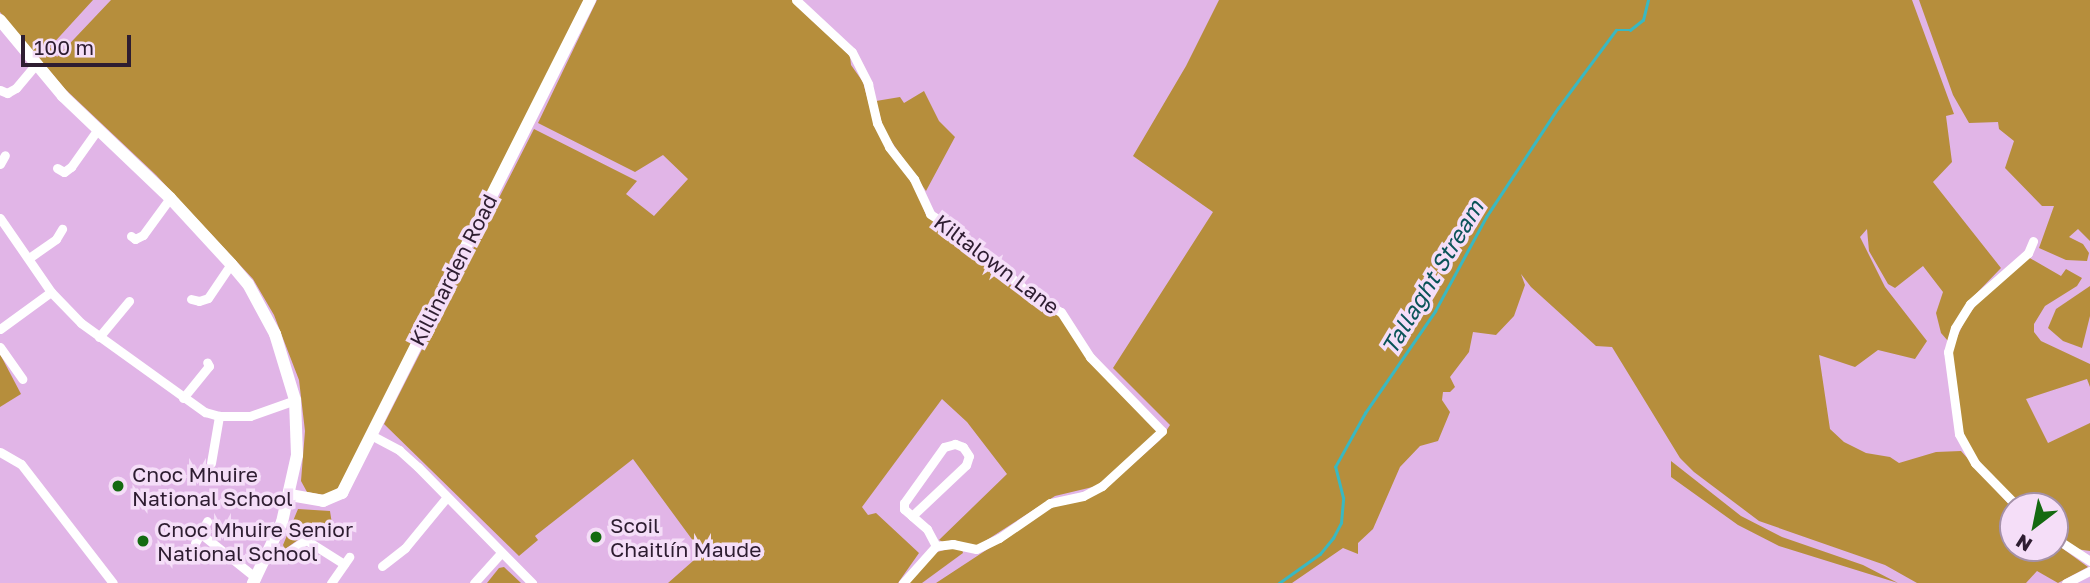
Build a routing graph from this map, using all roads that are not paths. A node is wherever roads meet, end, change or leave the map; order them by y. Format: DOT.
graph roads {
  1 [pos="590,0"];
  2 [pos="796,0"];
  3 [pos="0,20"];
  4 [pos="36,64"];
  5 [pos="0,90"];
  6 [pos="98,129"];
  7 [pos="57,168"];
  8 [pos="170,198"];
  9 [pos="0,218"];
  10 [pos="62,229"];
  11 [pos="131,236"];
  12 [pos="2033,241"];
  13 [pos="29,258"];
  14 [pos="231,264"];
  15 [pos="51,292"];
  16 [pos="191,299"];
  17 [pos="129,301"];
  18 [pos="0,329"];
  19 [pos="99,337"];
  20 [pos="0,347"];
  21 [pos="207,362"];
  22 [pos="22,379"];
  23 [pos="183,398"];
  24 [pos="295,400"];
  25 [pos="219,415"];
  26 [pos="371,435"];
  27 [pos="0,452"];
  28 [pos="211,463"];
  29 [pos="2003,492"];
  30 [pos="290,495"];
  31 [pos="446,498"];
  32 [pos="912,516"];
  33 [pos="207,521"];
  34 [pos="200,533"];
  35 [pos="195,543"];
  36 [pos="936,546"];
  37 [pos="2069,547"];
  38 [pos="269,551"];
  39 [pos="501,553"];
  40 [pos="2090,561"];
  41 [pos="383,566"];
  42 [pos="2090,570"];
  43 [pos="254,580"];
  44 [pos="113,583"];
  45 [pos="331,583"];
  46 [pos="474,583"];
  47 [pos="532,583"];
  48 [pos="903,583"];
  49 [pos="2066,583"];
  1 -- 26 [label="street, Killinarden Road"];
  2 -- 36 [label="street, Kiltalown Lane"];
  3 -- 4 [label="street"];
  4 -- 5 [label="street"];
  4 -- 6 [label="street"];
  6 -- 7 [label="street"];
  6 -- 8 [label="street"];
  8 -- 11 [label="street"];
  8 -- 14 [label="street"];
  9 -- 13 [label="street"];
  10 -- 13 [label="street"];
  12 -- 29 [label="street"];
  13 -- 15 [label="street"];
  14 -- 16 [label="street"];
  14 -- 24 [label="street"];
  15 -- 18 [label="street"];
  15 -- 19 [label="street"];
  17 -- 19 [label="street"];
  19 -- 23 [label="street"];
  20 -- 22 [label="street"];
  21 -- 23 [label="street"];
  23 -- 25 [label="street"];
  24 -- 25 [label="street"];
  24 -- 30 [label="street"];
  25 -- 28 [label="street"];
  26 -- 30 [label="street, Killinarden Road"];
  26 -- 31 [label="street"];
  27 -- 44 [label="street"];
  30 -- 38 [label="street"];
  31 -- 39 [label="street"];
  31 -- 41 [label="street"];
  32 -- 32 [label="street"];
  32 -- 36 [label="street"];
  33 -- 34 [label="street"];
  34 -- 35 [label="street"];
  34 -- 43 [label="street"];
  36 -- 48 [label="street"];
  37 -- 40 [label="street"];
  38 -- 43 [label="street"];
  38 -- 45 [label="street"];
  39 -- 46 [label="street"];
  39 -- 47 [label="street"];
  42 -- 49 [label="street"];
}
